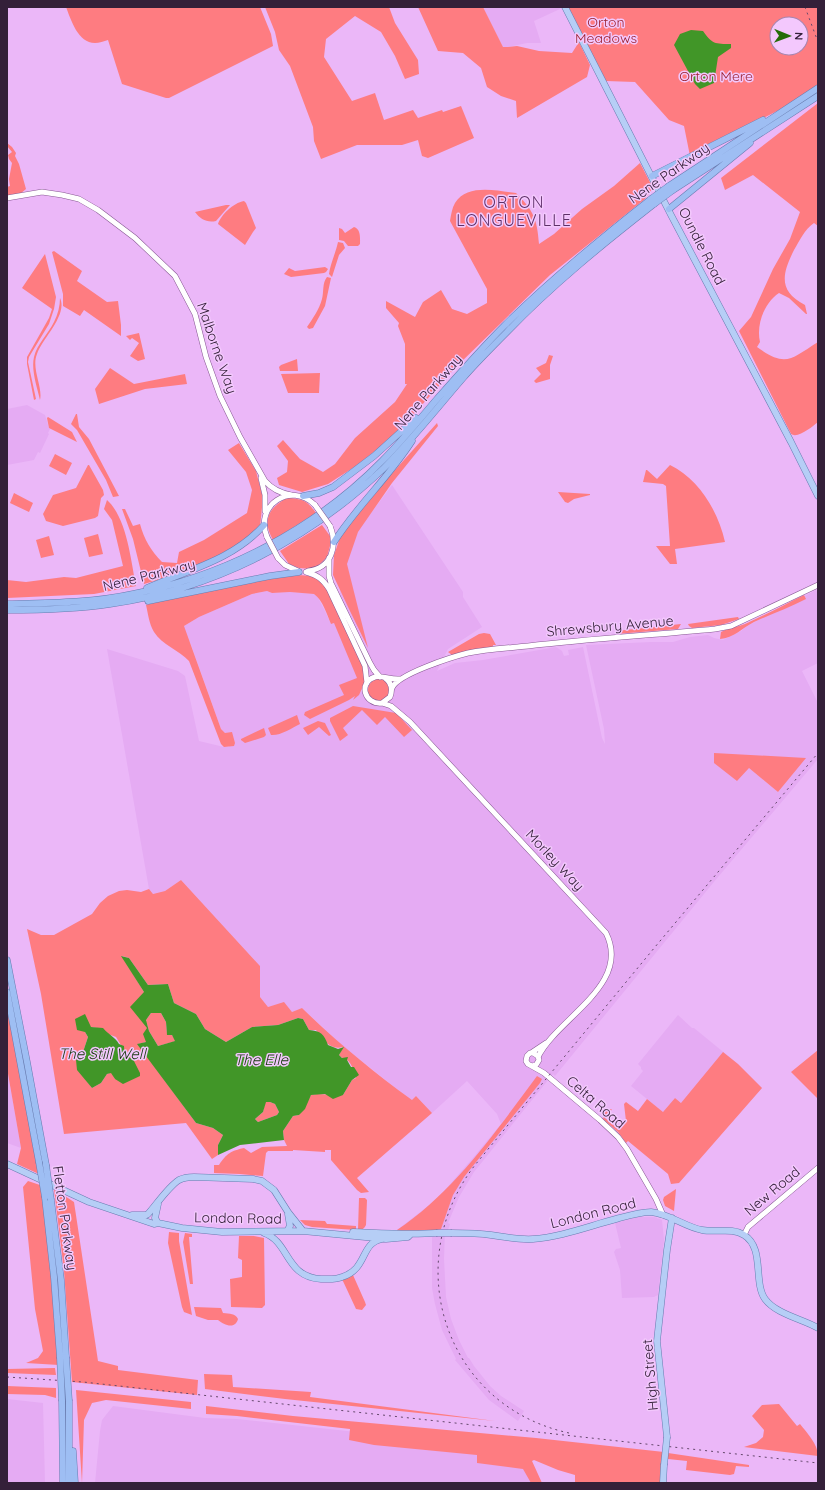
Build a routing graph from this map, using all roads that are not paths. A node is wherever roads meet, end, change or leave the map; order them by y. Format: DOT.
graph roads {
  1 [pos="565,7"];
  2 [pos="818,88"];
  3 [pos="818,96"];
  4 [pos="781,116"];
  5 [pos="652,176"];
  6 [pos="7,198"];
  7 [pos="653,202"];
  8 [pos="670,209"];
  9 [pos="436,400"];
  10 [pos="424,423"];
  11 [pos="260,475"];
  12 [pos="291,495"];
  13 [pos="303,496"];
  14 [pos="818,496"];
  15 [pos="265,515"];
  16 [pos="264,525"];
  17 [pos="334,542"];
  18 [pos="329,558"];
  19 [pos="303,572"];
  20 [pos="818,585"];
  21 [pos="133,594"];
  22 [pos="7,604"];
  23 [pos="110,604"];
  24 [pos="7,610"];
  25 [pos="383,677"];
  26 [pos="400,679"];
  27 [pos="367,683"];
  28 [pos="392,691"];
  29 [pos="382,703"];
  30 [pos="395,709"];
  31 [pos="7,960"];
  32 [pos="7,992"];
  33 [pos="550,1040"];
  34 [pos="531,1053"];
  35 [pos="538,1059"];
  36 [pos="532,1066"];
  37 [pos="544,1073"];
  38 [pos="7,1164"];
  39 [pos="818,1168"];
  40 [pos="158,1203"];
  41 [pos="288,1212"];
  42 [pos="125,1214"];
  43 [pos="663,1214"];
  44 [pos="672,1218"];
  45 [pos="158,1223"];
  46 [pos="303,1230"];
  47 [pos="284,1231"];
  48 [pos="314,1231"];
  49 [pos="257,1232"];
  50 [pos="368,1232"];
  51 [pos="410,1235"];
  52 [pos="744,1235"];
  53 [pos="386,1238"];
  54 [pos="400,1238"];
  55 [pos="282,1250"];
  56 [pos="55,1256"];
  57 [pos="818,1328"];
  58 [pos="63,1357"];
  59 [pos="66,1401"];
  60 [pos="69,1414"];
  61 [pos="62,1483"];
  62 [pos="69,1483"];
  63 [pos="75,1483"];
  64 [pos="663,1483"];
  1 -- 5 [label="main road, Oundle Road"];
  2 -- 4 [label="highway, Nene Parkway"];
  3 -- 4 [label="highway, Nene Parkway"];
  4 -- 5 [label="highway"];
  4 -- 7 [label="highway, Nene Parkway, bridge"];
  4 -- 8 [label="highway"];
  5 -- 8 [label="main road, Oundle Road"];
  6 -- 11 [label="street, Malborne Way"];
  7 -- 9 [label="highway, Nene Parkway"];
  7 -- 10 [label="highway, Nene Parkway"];
  8 -- 14 [label="main road, Oundle Road"];
  9 -- 13 [label="highway"];
  9 -- 21 [label="highway, Nene Parkway"];
  10 -- 17 [label="highway"];
  10 -- 23 [label="highway, Nene Parkway"];
  11 -- 12 [label="street, Malborne Way"];
  11 -- 15 [label="street, Malborne Way"];
  12 -- 13 [label="street"];
  12 -- 15 [label="street"];
  13 -- 17 [label="street, bridge"];
  15 -- 16 [label="street"];
  16 -- 19 [label="street, bridge"];
  16 -- 21 [label="highway"];
  17 -- 18 [label="street"];
  18 -- 19 [label="street"];
  18 -- 25 [label="street"];
  19 -- 23 [label="highway"];
  19 -- 27 [label="street"];
  20 -- 26 [label="street, Shrewsbury Avenue"];
  21 -- 22 [label="highway, Nene Parkway"];
  23 -- 24 [label="highway, Nene Parkway"];
  25 -- 26 [label="street, Shrewsbury Avenue"];
  25 -- 27 [label="street"];
  25 -- 28 [label="street"];
  26 -- 28 [label="street, Shrewsbury Avenue"];
  27 -- 29 [label="street"];
  28 -- 29 [label="street"];
  28 -- 30 [label="street"];
  29 -- 30 [label="street, Morley Way"];
  30 -- 33 [label="street, Morley Way"];
  31 -- 56 [label="highway, Fletton Parkway, bridge"];
  32 -- 56 [label="highway, Fletton Parkway, bridge"];
  33 -- 34 [label="street, Morley Way"];
  33 -- 35 [label="street, Morley Way"];
  34 -- 35 [label="street"];
  34 -- 36 [label="street"];
  35 -- 36 [label="street"];
  35 -- 37 [label="street, Celta Road"];
  36 -- 37 [label="street, Celta Road"];
  37 -- 43 [label="street, Celta Road"];
  38 -- 42 [label="main road, London Road"];
  39 -- 52 [label="street, New Road"];
  40 -- 41 [label="main road"];
  40 -- 42 [label="main road"];
  40 -- 45 [label="main road"];
  41 -- 46 [label="main road"];
  41 -- 47 [label="main road"];
  42 -- 45 [label="main road, London Road"];
  43 -- 44 [label="main road, London Road"];
  43 -- 51 [label="main road, London Road, bridge"];
  44 -- 52 [label="main road, London Road"];
  44 -- 64 [label="main road, High Street, bridge"];
  45 -- 49 [label="main road, London Road"];
  46 -- 47 [label="main road, London Road"];
  46 -- 48 [label="main road, London Road"];
  47 -- 49 [label="main road, London Road"];
  47 -- 55 [label="main road"];
  48 -- 50 [label="main road, London Road"];
  48 -- 53 [label="main road, London Road"];
  49 -- 55 [label="main road"];
  50 -- 51 [label="main road, London Road"];
  50 -- 54 [label="main road"];
  51 -- 54 [label="main road, London Road"];
  52 -- 57 [label="main road"];
  53 -- 54 [label="main road, London Road"];
  53 -- 55 [label="main road"];
  56 -- 58 [label="highway, Fletton Parkway"];
  56 -- 58 [label="highway, Fletton Parkway"];
  58 -- 59 [label="highway, Fletton Parkway, bridge"];
  59 -- 60 [label="highway, Fletton Parkway"];
  59 -- 61 [label="highway, Fletton Parkway"];
  60 -- 62 [label="highway, Fletton Parkway"];
  60 -- 63 [label="highway"];
}
